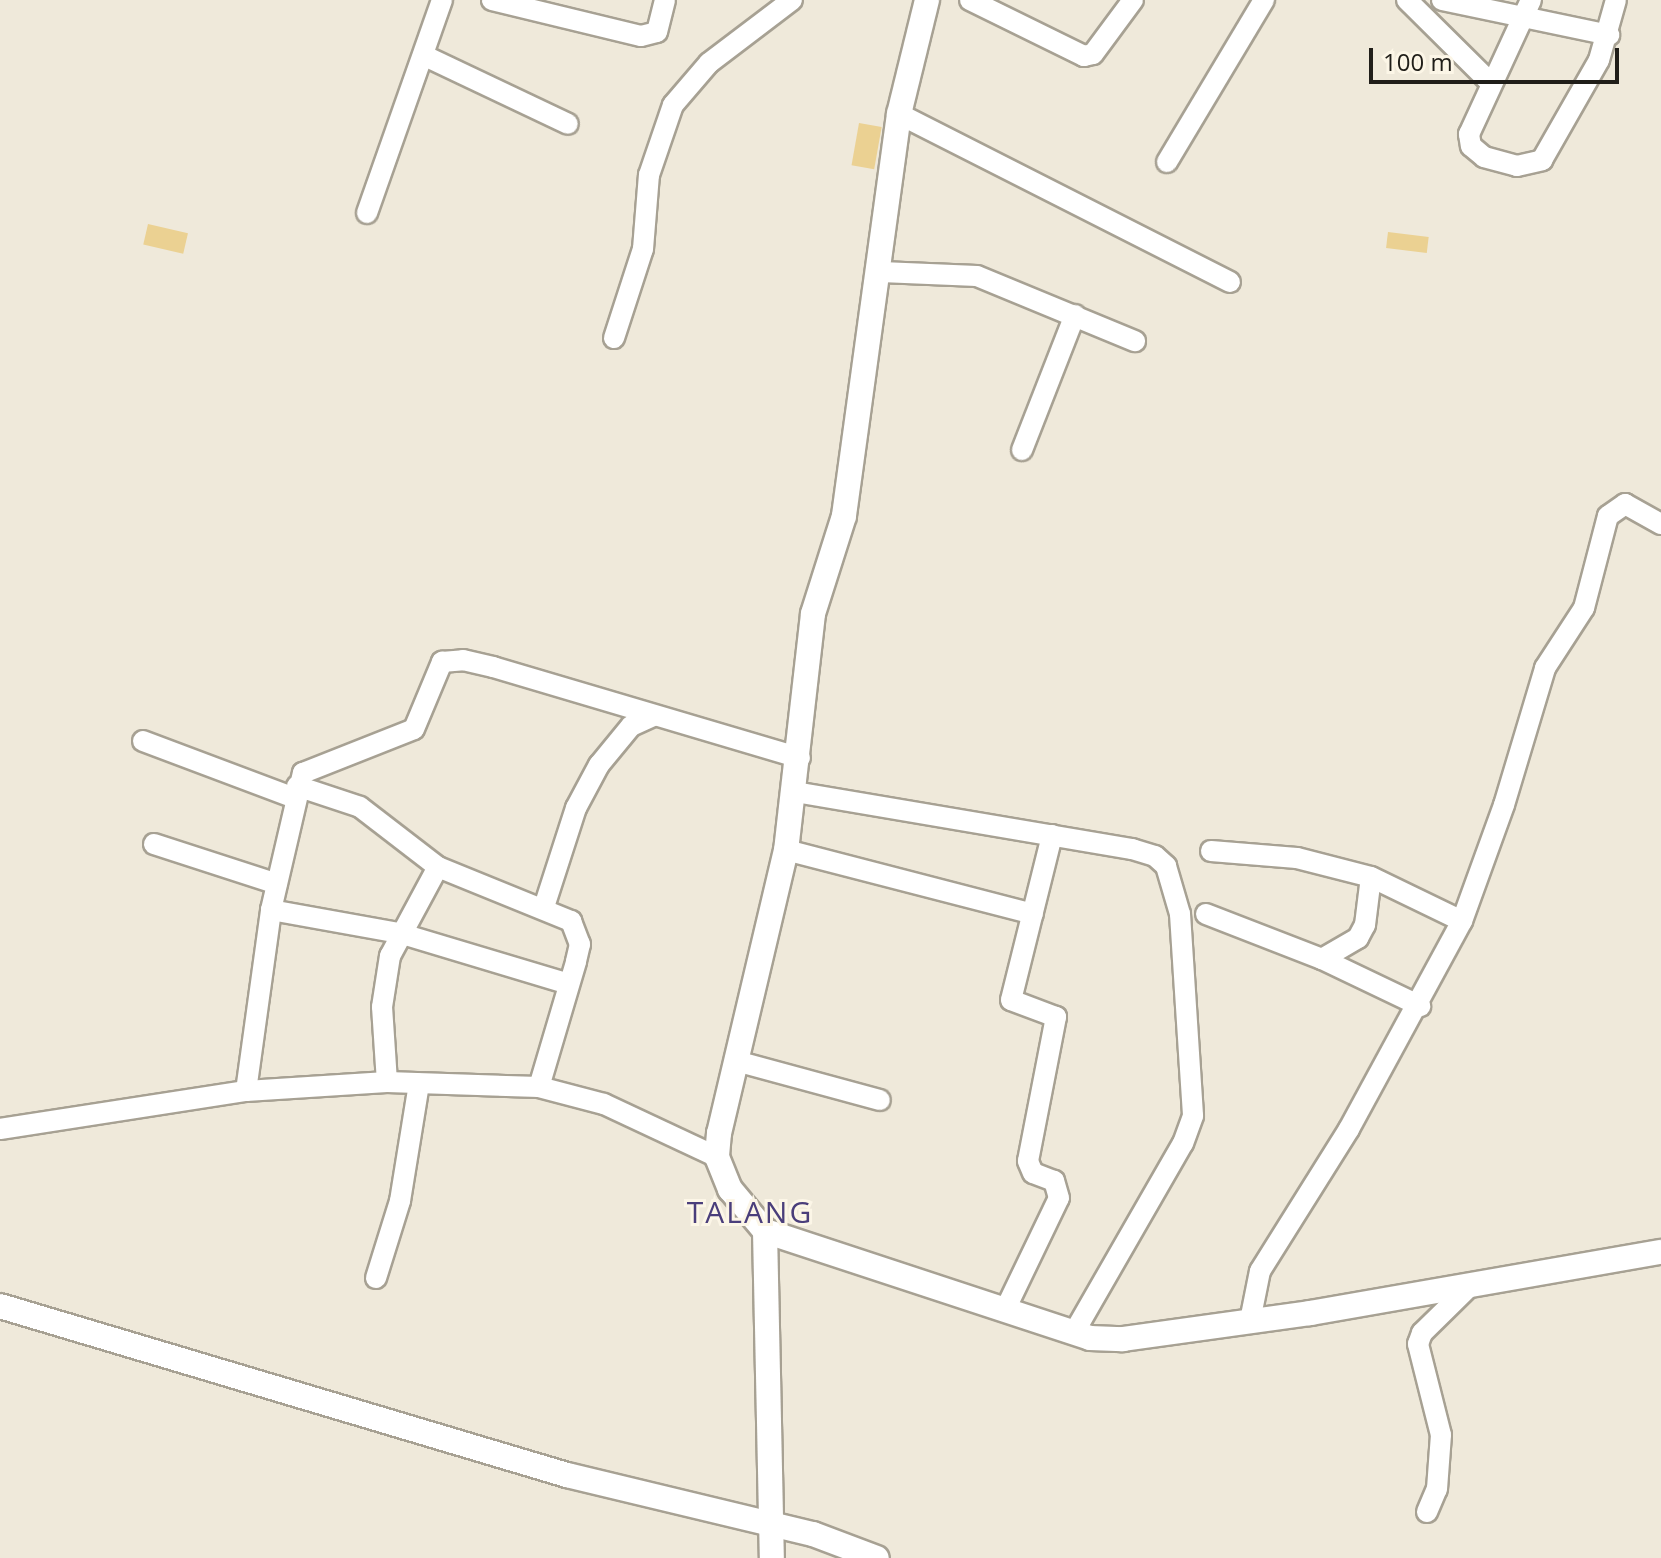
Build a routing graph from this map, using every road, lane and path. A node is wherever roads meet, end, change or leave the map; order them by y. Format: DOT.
graph roads {
  1 [pos="442,0"];
  2 [pos="492,0"];
  3 [pos="665,0"];
  4 [pos="792,0"];
  5 [pos="970,0"];
  6 [pos="1133,0"];
  7 [pos="1264,0"];
  8 [pos="1407,0"];
  9 [pos="1442,0"];
  10 [pos="1616,0"];
  11 [pos="922,2"];
  12 [pos="1530,8"];
  13 [pos="1609,35"];
  14 [pos="425,56"];
  15 [pos="1490,82"];
  16 [pos="899,114"];
  17 [pos="568,124"];
  18 [pos="1167,162"];
  19 [pos="367,213"];
  20 [pos="881,272"];
  21 [pos="1230,282"];
  22 [pos="1075,315"];
  23 [pos="614,338"];
  24 [pos="1135,341"];
  25 [pos="1022,450"];
  26 [pos="1661,524"];
  27 [pos="653,716"];
  28 [pos="143,741"];
  29 [pos="800,758"];
  30 [pos="296,792"];
  31 [pos="795,792"];
  32 [pos="1052,835"];
  33 [pos="154,844"];
  34 [pos="786,850"];
  35 [pos="1211,851"];
  36 [pos="438,867"];
  37 [pos="1371,877"];
  38 [pos="277,884"];
  39 [pos="544,907"];
  40 [pos="271,910"];
  41 [pos="1033,914"];
  42 [pos="1206,914"];
  43 [pos="1462,921"];
  44 [pos="399,933"];
  45 [pos="1322,959"];
  46 [pos="569,984"];
  47 [pos="1420,1006"];
  48 [pos="736,1061"];
  49 [pos="387,1082"];
  50 [pos="419,1084"];
  51 [pos="539,1087"];
  52 [pos="246,1091"];
  53 [pos="880,1100"];
  54 [pos="0,1129"];
  55 [pos="717,1157"];
  56 [pos="765,1231"];
  57 [pos="1661,1252"];
  58 [pos="376,1278"];
  59 [pos="1467,1289"];
  60 [pos="0,1306"];
  61 [pos="1005,1310"];
  62 [pos="1250,1321"];
  63 [pos="1073,1334"];
  64 [pos="1427,1512"];
  65 [pos="772,1527"];
  66 [pos="772,1558"];
  67 [pos="877,1558"];
  1 -- 14 [label="street"];
  2 -- 3 [label="street"];
  4 -- 23 [label="street"];
  5 -- 6 [label="street"];
  7 -- 18 [label="street"];
  8 -- 15 [label="street"];
  9 -- 12 [label="street"];
  10 -- 13 [label="street"];
  11 -- 16 [label="street"];
  12 -- 13 [label="street"];
  12 -- 15 [label="street"];
  13 -- 15 [label="street"];
  14 -- 17 [label="street"];
  14 -- 19 [label="street"];
  16 -- 20 [label="street"];
  16 -- 21 [label="street"];
  20 -- 22 [label="street"];
  20 -- 29 [label="street"];
  22 -- 24 [label="street"];
  22 -- 25 [label="street"];
  26 -- 43 [label="street"];
  27 -- 29 [label="street"];
  27 -- 30 [label="street"];
  27 -- 39 [label="street"];
  28 -- 30 [label="street"];
  29 -- 31 [label="street"];
  30 -- 36 [label="street"];
  30 -- 38 [label="street"];
  31 -- 32 [label="street"];
  31 -- 34 [label="street"];
  32 -- 41 [label="street"];
  32 -- 63 [label="street"];
  33 -- 38 [label="street"];
  34 -- 41 [label="street"];
  34 -- 48 [label="street"];
  35 -- 37 [label="street"];
  36 -- 39 [label="street"];
  36 -- 44 [label="street"];
  37 -- 43 [label="street"];
  37 -- 45 [label="street"];
  38 -- 40 [label="street"];
  39 -- 46 [label="street"];
  40 -- 44 [label="street"];
  40 -- 52 [label="street"];
  41 -- 61 [label="street"];
  42 -- 45 [label="street"];
  43 -- 47 [label="street"];
  44 -- 46 [label="street"];
  44 -- 49 [label="street"];
  45 -- 47 [label="street"];
  46 -- 51 [label="street"];
  47 -- 62 [label="street"];
  48 -- 53 [label="street"];
  48 -- 55 [label="street"];
  49 -- 50 [label="street"];
  49 -- 52 [label="street"];
  50 -- 51 [label="street"];
  50 -- 58 [label="street"];
  51 -- 55 [label="street"];
  52 -- 54 [label="street"];
  55 -- 56 [label="street"];
  56 -- 61 [label="street"];
  56 -- 65 [label="street"];
  57 -- 59 [label="street"];
  59 -- 62 [label="street"];
  59 -- 64 [label="street"];
  60 -- 65 [label="street"];
  61 -- 63 [label="street"];
  62 -- 63 [label="street"];
  65 -- 66 [label="street"];
  65 -- 67 [label="street"];
}
